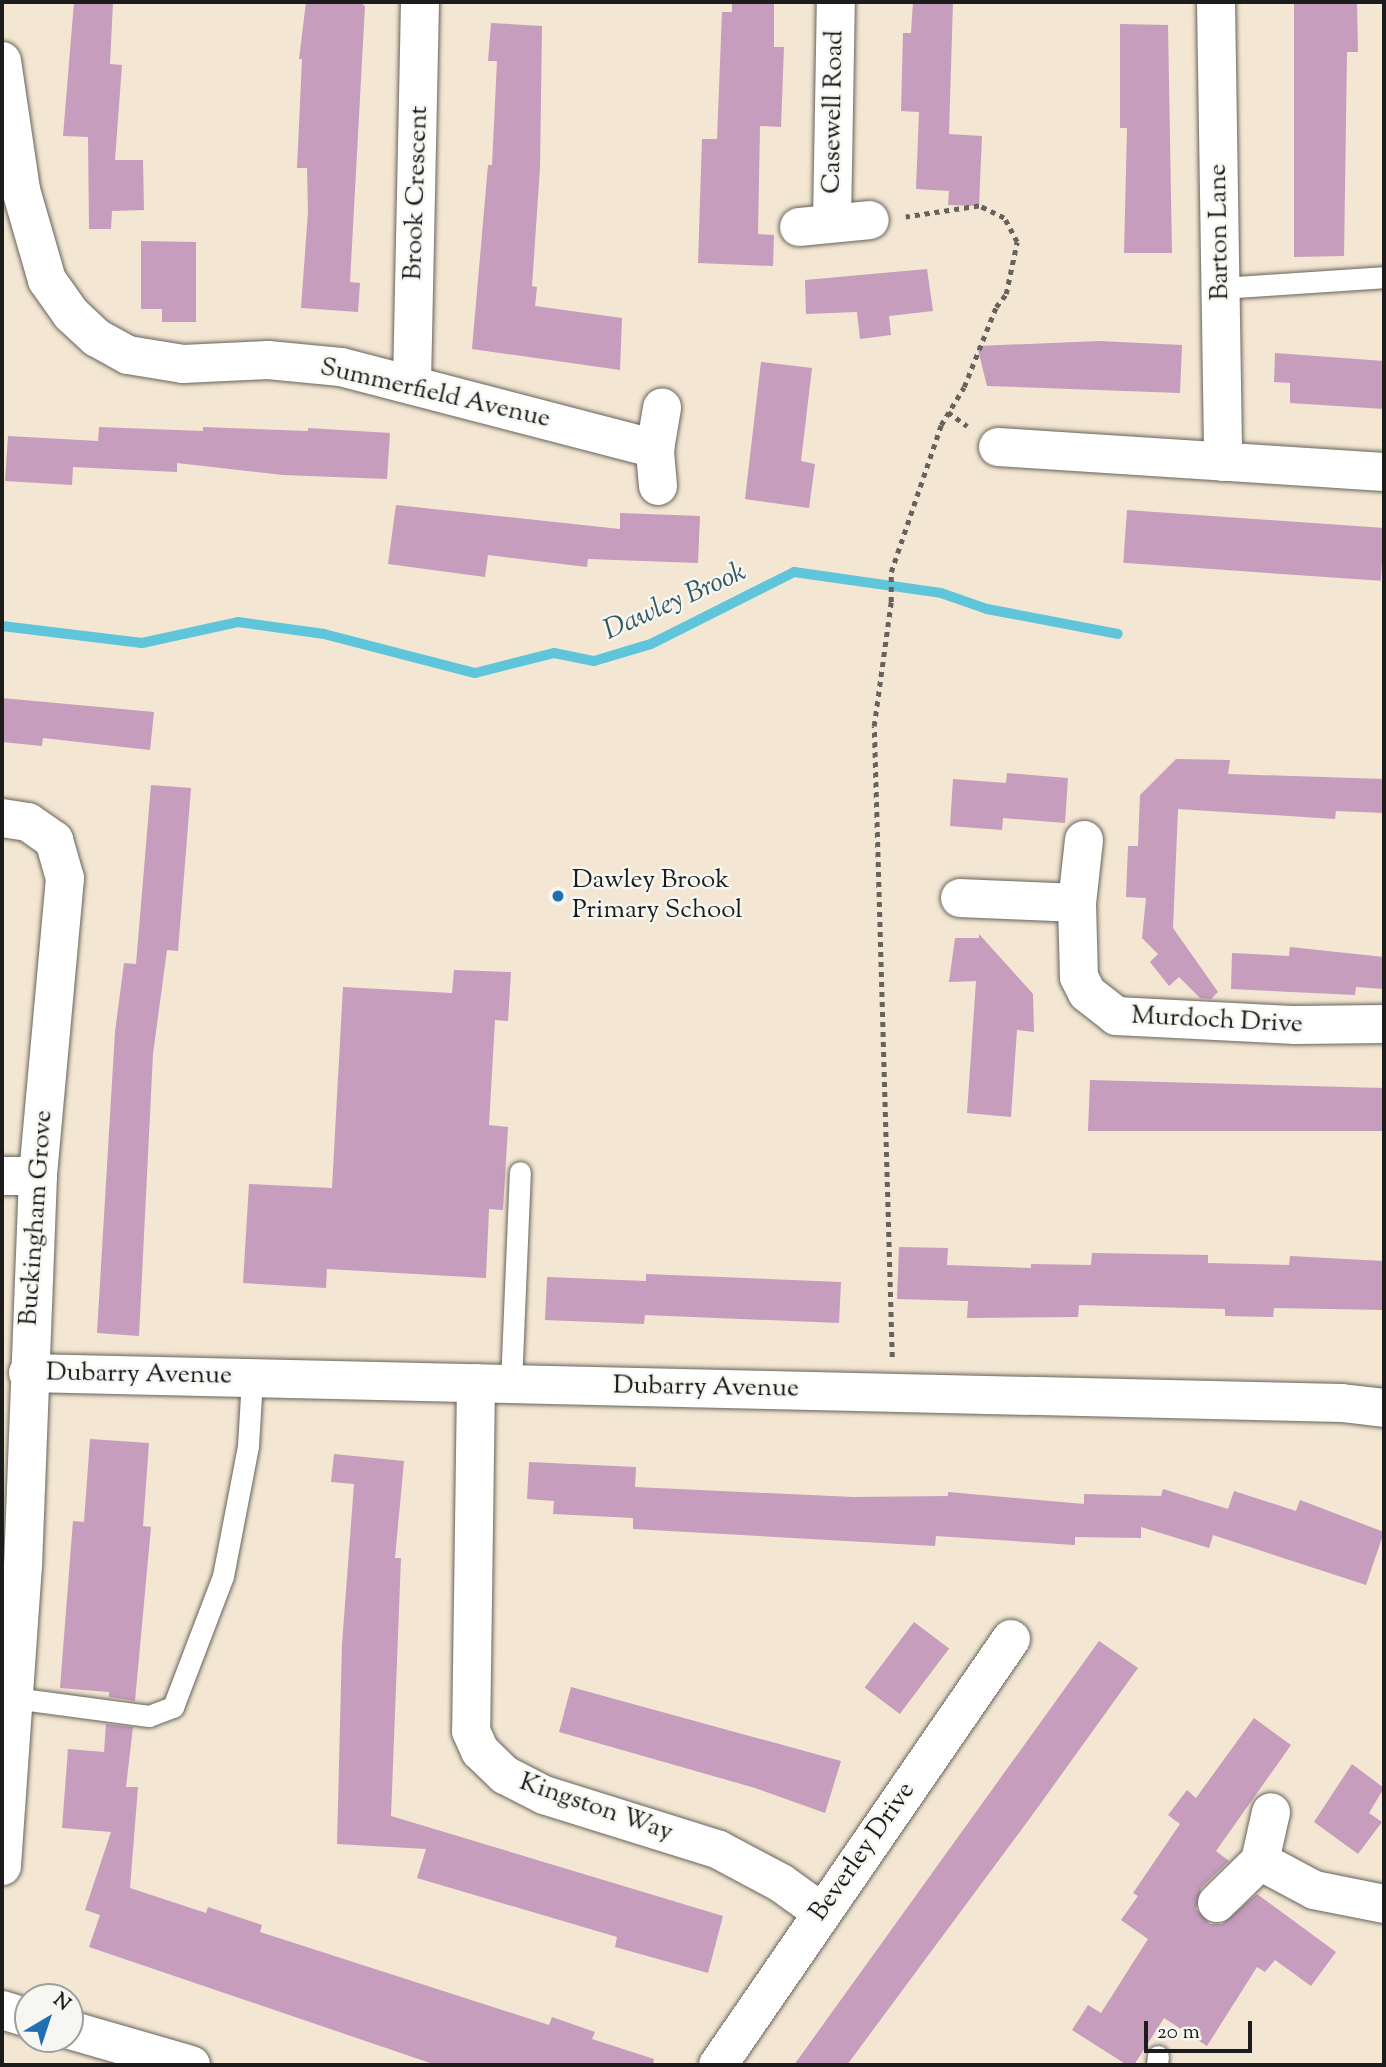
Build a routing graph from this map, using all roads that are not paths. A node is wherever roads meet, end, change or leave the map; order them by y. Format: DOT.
graph roads {
  1 [pos="420,2"];
  2 [pos="836,2"];
  3 [pos="1216,2"];
  4 [pos="2,61"];
  5 [pos="870,220"];
  6 [pos="1384,277"];
  7 [pos="1220,288"];
  8 [pos="412,384"];
  9 [pos="662,408"];
  10 [pos="998,447"];
  11 [pos="655,449"];
  12 [pos="1223,462"];
  13 [pos="1384,472"];
  14 [pos="658,486"];
  15 [pos="2,818"];
  16 [pos="1084,840"];
  17 [pos="960,898"];
  18 [pos="1077,904"];
  19 [pos="1384,1024"];
  20 [pos="520,1172"];
  21 [pos="20,1176"];
  22 [pos="28,1373"];
  23 [pos="252,1378"];
  24 [pos="493,1383"];
  25 [pos="1384,1408"];
  26 [pos="12,1565"];
  27 [pos="1011,1639"];
  28 [pos="14,1698"];
  29 [pos="1272,1812"];
  30 [pos="1260,1861"];
  31 [pos="2,1866"];
  32 [pos="1217,1903"];
  33 [pos="1384,1904"];
  34 [pos="821,1912"];
  35 [pos="84,2034"];
  36 [pos="191,2065"];
  37 [pos="718,2065"];
  1 -- 8 [label="street, Brook Crescent"];
  2 -- 5 [label="street, Casewell Road"];
  3 -- 7 [label="street, Barton Lane"];
  4 -- 8 [label="street, Summerfield Avenue"];
  6 -- 7 [label="lane"];
  7 -- 12 [label="street, Barton Lane"];
  8 -- 11 [label="street, Summerfield Avenue"];
  9 -- 11 [label="street"];
  10 -- 12 [label="street"];
  11 -- 14 [label="street"];
  12 -- 13 [label="street"];
  15 -- 21 [label="street, Buckingham Grove"];
  16 -- 18 [label="street, Murdoch Drive"];
  17 -- 18 [label="street"];
  18 -- 19 [label="street, Murdoch Drive"];
  20 -- 24 [label="lane"];
  21 -- 22 [label="street, Buckingham Grove"];
  22 -- 23 [label="street, Dubarry Avenue"];
  22 -- 26 [label="street, Buckingham Grove"];
  23 -- 24 [label="street, Dubarry Avenue"];
  23 -- 28 [label="lane"];
  24 -- 25 [label="street, Dubarry Avenue"];
  24 -- 34 [label="street, Kingston Way"];
  26 -- 28 [label="street, Buckingham Grove"];
  27 -- 34 [label="street, Beverley Drive"];
  28 -- 31 [label="street, Buckingham Grove"];
  29 -- 30 [label="street"];
  30 -- 32 [label="street"];
  30 -- 33 [label="street"];
  34 -- 37 [label="street, Beverley Drive"];
  35 -- 36 [label="street"];
}
